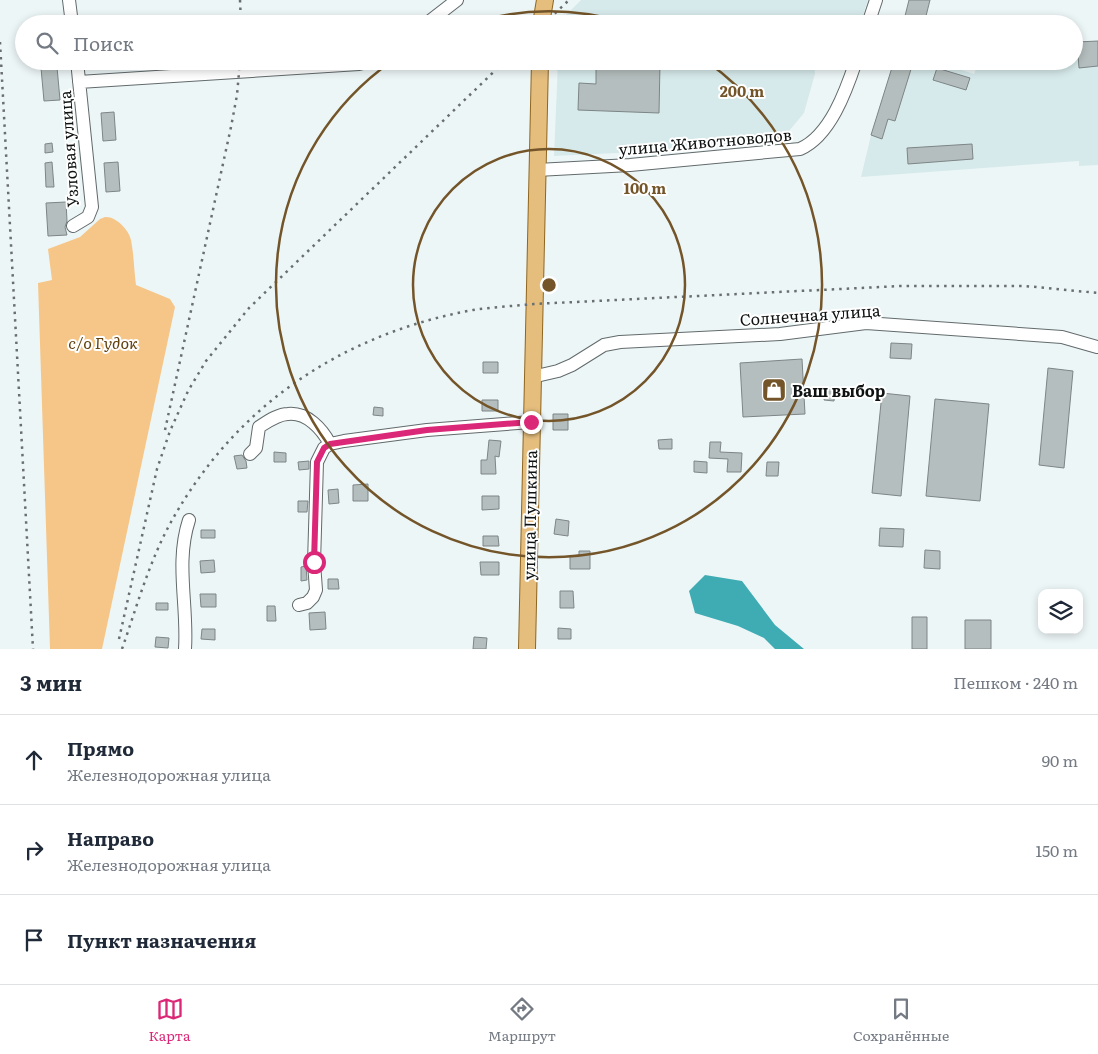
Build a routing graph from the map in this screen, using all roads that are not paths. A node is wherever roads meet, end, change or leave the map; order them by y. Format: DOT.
graph roads {
  1 [pos="68,0"];
  2 [pos="457,0"];
  3 [pos="544,0"];
  4 [pos="876,0"];
  5 [pos="70,15"];
  6 [pos="438,15"];
  7 [pos="542,15"];
  8 [pos="871,15"];
  9 [pos="78,70"];
  10 [pos="266,70"];
  11 [pos="540,70"];
  12 [pos="853,70"];
  13 [pos="79,82"];
  14 [pos="537,170"];
  15 [pos="73,226"];
  16 [pos="1097,348"];
  17 [pos="532,377"];
  18 [pos="531,422"];
  19 [pos="330,444"];
  20 [pos="250,454"];
  21 [pos="189,520"];
  22 [pos="298,605"];
  23 [pos="185,649"];
  24 [pos="527,649"];
  1 -- 5 [label="street"];
  2 -- 6 [label="street"];
  3 -- 7 [label="main road"];
  4 -- 8 [label="street"];
  9 -- 13 [label="street, Узловая улица"];
  10 -- 13 [label="street"];
  11 -- 14 [label="main road, улица Пушкина"];
  12 -- 14 [label="street, улица Животноводов"];
  13 -- 15 [label="street, Узловая улица"];
  14 -- 17 [label="main road, улица Пушкина"];
  16 -- 17 [label="street, Солнечная улица"];
  17 -- 18 [label="main road, улица Пушкина"];
  18 -- 19 [label="street"];
  18 -- 24 [label="main road, улица Пушкина"];
  19 -- 20 [label="street"];
  19 -- 22 [label="street"];
  21 -- 23 [label="street"];
}
